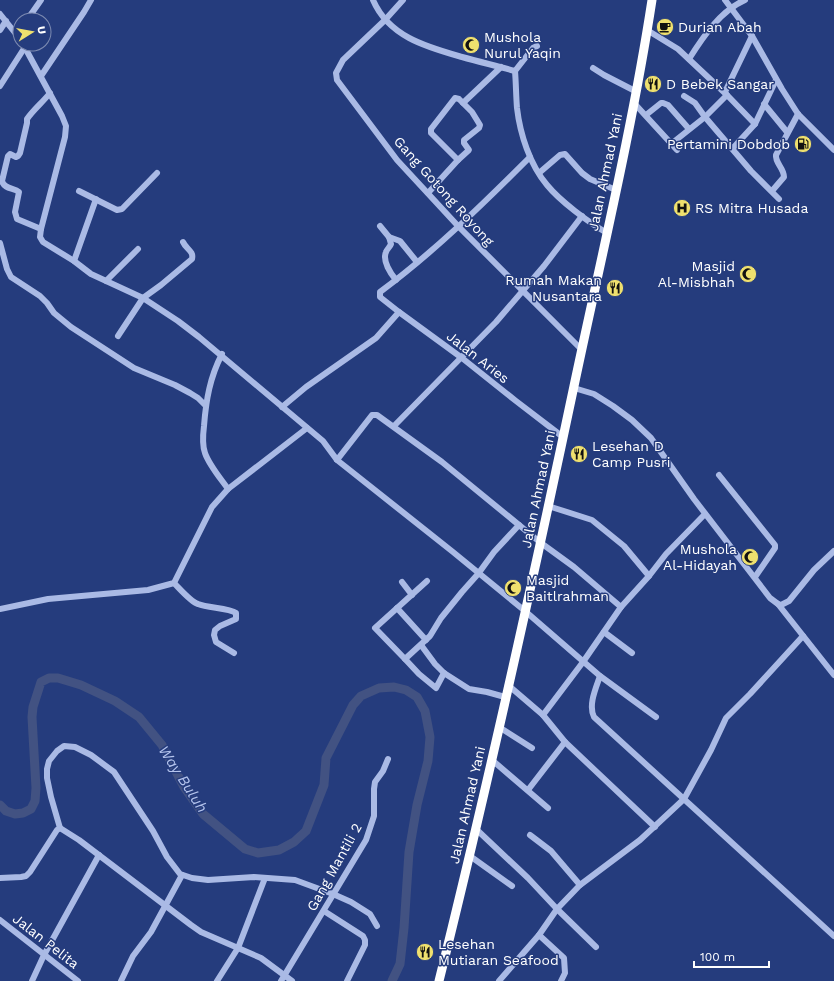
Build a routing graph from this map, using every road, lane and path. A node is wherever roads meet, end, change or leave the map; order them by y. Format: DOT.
graph roads {
  1 [pos="41,0"];
  2 [pos="91,0"];
  3 [pos="373,0"];
  4 [pos="403,0"];
  5 [pos="652,0"];
  6 [pos="725,0"];
  7 [pos="745,0"];
  8 [pos="731,8"];
  9 [pos="33,12"];
  10 [pos="0,14"];
  11 [pos="385,20"];
  12 [pos="6,21"];
  13 [pos="12,28"];
  14 [pos="0,30"];
  15 [pos="647,30"];
  16 [pos="752,36"];
  17 [pos="537,46"];
  18 [pos="20,52"];
  19 [pos="27,52"];
  20 [pos="689,59"];
  21 [pos="501,67"];
  22 [pos="593,68"];
  23 [pos="515,71"];
  24 [pos="41,76"];
  25 [pos="776,80"];
  26 [pos="0,86"];
  27 [pos="637,92"];
  28 [pos="50,93"];
  29 [pos="726,93"];
  30 [pos="684,96"];
  31 [pos="464,103"];
  32 [pos="634,103"];
  33 [pos="764,104"];
  34 [pos="798,114"];
  35 [pos="646,115"];
  36 [pos="705,117"];
  37 [pos="755,124"];
  38 [pos="689,129"];
  39 [pos="787,132"];
  40 [pos="671,144"];
  41 [pos="733,148"];
  42 [pos="677,150"];
  43 [pos="834,150"];
  44 [pos="530,156"];
  45 [pos="458,160"];
  46 [pos="157,173"];
  47 [pos="539,173"];
  48 [pos="616,190"];
  49 [pos="78,191"];
  50 [pos="772,192"];
  51 [pos="428,193"];
  52 [pos="96,199"];
  53 [pos="779,199"];
  54 [pos="582,216"];
  55 [pos="380,226"];
  56 [pos="458,226"];
  57 [pos="41,229"];
  58 [pos="607,233"];
  59 [pos="390,237"];
  60 [pos="183,242"];
  61 [pos="0,243"];
  62 [pos="138,248"];
  63 [pos="74,261"];
  64 [pos="417,262"];
  65 [pos="396,280"];
  66 [pos="106,281"];
  67 [pos="523,291"];
  68 [pos="142,298"];
  69 [pos="399,312"];
  70 [pos="118,336"];
  71 [pos="582,350"];
  72 [pos="222,354"];
  73 [pos="462,358"];
  74 [pos="574,388"];
  75 [pos="206,406"];
  76 [pos="282,407"];
  77 [pos="394,426"];
  78 [pos="307,428"];
  79 [pos="563,437"];
  80 [pos="337,460"];
  81 [pos="719,475"];
  82 [pos="228,489"];
  83 [pos="548,506"];
  84 [pos="706,514"];
  85 [pos="519,525"];
  86 [pos="541,543"];
  87 [pos="834,551"];
  88 [pos="478,574"];
  89 [pos="649,576"];
  90 [pos="754,577"];
  91 [pos="427,581"];
  92 [pos="402,582"];
  93 [pos="174,583"];
  94 [pos="412,595"];
  95 [pos="778,604"];
  96 [pos="621,607"];
  97 [pos="397,608"];
  98 [pos="0,609"];
  99 [pos="525,611"];
  100 [pos="604,632"];
  101 [pos="803,636"];
  102 [pos="426,640"];
  103 [pos="421,645"];
  104 [pos="234,653"];
  105 [pos="632,653"];
  106 [pos="405,659"];
  107 [pos="583,662"];
  108 [pos="444,673"];
  109 [pos="834,675"];
  110 [pos="600,676"];
  111 [pos="508,685"];
  112 [pos="505,697"];
  113 [pos="543,715"];
  114 [pos="656,717"];
  115 [pos="499,727"];
  116 [pos="565,742"];
  117 [pos="532,748"];
  118 [pos="388,759"];
  119 [pos="492,760"];
  120 [pos="528,790"];
  121 [pos="684,798"];
  122 [pos="548,808"];
  123 [pos="655,827"];
  124 [pos="60,828"];
  125 [pos="476,829"];
  126 [pos="530,835"];
  127 [pos="99,855"];
  128 [pos="470,856"];
  129 [pos="182,875"];
  130 [pos="0,878"];
  131 [pos="265,878"];
  132 [pos="580,885"];
  133 [pos="512,886"];
  134 [pos="333,894"];
  135 [pos="166,905"];
  136 [pos="557,909"];
  137 [pos="324,911"];
  138 [pos="0,920"];
  139 [pos="377,926"];
  140 [pos="538,935"];
  141 [pos="834,936"];
  142 [pos="596,947"];
  143 [pos="238,948"];
  144 [pos="44,955"];
  145 [pos="283,978"];
  146 [pos="32,981"];
  147 [pos="78,981"];
  148 [pos="121,981"];
  149 [pos="217,981"];
  150 [pos="292,981"];
  151 [pos="348,981"];
  152 [pos="439,981"];
  153 [pos="499,981"];
  154 [pos="561,981"];
  1 -- 9 [label="street"];
  2 -- 24 [label="street"];
  3 -- 11 [label="street"];
  4 -- 11 [label="street"];
  5 -- 15 [label="highway, Jalan Ahmad Yani"];
  6 -- 8 [label="street"];
  7 -- 8 [label="street"];
  8 -- 16 [label="street"];
  8 -- 20 [label="street"];
  10 -- 12 [label="street"];
  11 -- 21 [label="street"];
  11 -- 51 [label="street, Gang Gotong Royong"];
  12 -- 13 [label="street"];
  12 -- 14 [label="street"];
  15 -- 20 [label="street"];
  15 -- 27 [label="highway, Jalan Ahmad Yani"];
  16 -- 25 [label="street"];
  16 -- 29 [label="street"];
  17 -- 23 [label="street"];
  18 -- 26 [label="street"];
  19 -- 24 [label="street"];
  20 -- 29 [label="street"];
  21 -- 23 [label="street"];
  21 -- 31 [label="street"];
  22 -- 27 [label="street"];
  23 -- 44 [label="street"];
  24 -- 28 [label="street"];
  25 -- 33 [label="street"];
  25 -- 34 [label="street"];
  27 -- 32 [label="highway, Jalan Ahmad Yani"];
  28 -- 57 [label="street"];
  28 -- 57 [label="street"];
  29 -- 36 [label="street"];
  29 -- 37 [label="street"];
  30 -- 36 [label="street"];
  31 -- 45 [label="street"];
  31 -- 45 [label="street"];
  32 -- 35 [label="street"];
  32 -- 48 [label="highway, Jalan Ahmad Yani"];
  33 -- 37 [label="street"];
  33 -- 39 [label="street"];
  34 -- 39 [label="street"];
  34 -- 43 [label="street"];
  35 -- 38 [label="street"];
  35 -- 40 [label="street"];
  36 -- 38 [label="street"];
  36 -- 41 [label="street"];
  37 -- 41 [label="street"];
  38 -- 40 [label="street"];
  39 -- 50 [label="street"];
  40 -- 42 [label="street"];
  41 -- 50 [label="street"];
  44 -- 47 [label="street"];
  44 -- 56 [label="street"];
  45 -- 51 [label="street"];
  46 -- 52 [label="street"];
  47 -- 48 [label="street"];
  47 -- 54 [label="street"];
  48 -- 58 [label="highway, Jalan Ahmad Yani"];
  49 -- 52 [label="street"];
  50 -- 53 [label="street"];
  51 -- 56 [label="street, Gang Gotong Royong"];
  52 -- 63 [label="street"];
  54 -- 58 [label="street"];
  54 -- 67 [label="street"];
  55 -- 59 [label="street"];
  56 -- 64 [label="street"];
  56 -- 67 [label="street, Gang Gotong Royong"];
  57 -- 63 [label="street"];
  58 -- 71 [label="highway, Jalan Ahmad Yani"];
  59 -- 64 [label="street"];
  59 -- 65 [label="street"];
  60 -- 68 [label="street"];
  61 -- 75 [label="street"];
  62 -- 66 [label="street"];
  63 -- 66 [label="street"];
  64 -- 65 [label="street"];
  65 -- 69 [label="street, Jalan Aries"];
  66 -- 68 [label="street"];
  67 -- 71 [label="street, Gang Gotong Royong"];
  67 -- 73 [label="street"];
  68 -- 70 [label="street"];
  68 -- 72 [label="street"];
  69 -- 73 [label="street, Jalan Aries"];
  69 -- 76 [label="street"];
  71 -- 74 [label="highway, Jalan Ahmad Yani"];
  72 -- 75 [label="street"];
  72 -- 76 [label="street"];
  73 -- 77 [label="street"];
  73 -- 79 [label="street, Jalan Aries"];
  74 -- 79 [label="highway, Jalan Ahmad Yani"];
  74 -- 84 [label="street"];
  75 -- 82 [label="street"];
  76 -- 78 [label="street"];
  77 -- 80 [label="street"];
  77 -- 85 [label="street"];
  78 -- 80 [label="street"];
  78 -- 82 [label="street"];
  79 -- 83 [label="highway, Jalan Ahmad Yani"];
  80 -- 88 [label="street"];
  81 -- 90 [label="street"];
  82 -- 93 [label="street"];
  83 -- 86 [label="highway, Jalan Ahmad Yani"];
  83 -- 89 [label="street"];
  84 -- 89 [label="street"];
  84 -- 90 [label="street"];
  85 -- 86 [label="street"];
  85 -- 88 [label="street"];
  86 -- 96 [label="street"];
  86 -- 99 [label="highway, Jalan Ahmad Yani"];
  87 -- 95 [label="street"];
  88 -- 99 [label="street"];
  88 -- 102 [label="street"];
  89 -- 96 [label="street"];
  90 -- 95 [label="street"];
  91 -- 94 [label="street"];
  92 -- 94 [label="street"];
  93 -- 98 [label="street"];
  93 -- 104 [label="street"];
  94 -- 97 [label="street"];
  95 -- 101 [label="street"];
  96 -- 100 [label="street"];
  97 -- 102 [label="street"];
  97 -- 106 [label="street"];
  99 -- 107 [label="street"];
  99 -- 111 [label="highway, Jalan Ahmad Yani"];
  100 -- 105 [label="street"];
  100 -- 107 [label="street"];
  101 -- 109 [label="street"];
  101 -- 121 [label="street"];
  102 -- 103 [label="street"];
  103 -- 106 [label="street"];
  103 -- 108 [label="street"];
  106 -- 108 [label="street"];
  107 -- 110 [label="street"];
  107 -- 113 [label="street"];
  108 -- 112 [label="street"];
  110 -- 114 [label="street"];
  110 -- 121 [label="street"];
  111 -- 112 [label="highway, Jalan Ahmad Yani"];
  111 -- 113 [label="street"];
  112 -- 115 [label="highway, Jalan Ahmad Yani"];
  113 -- 116 [label="street"];
  115 -- 117 [label="street"];
  115 -- 119 [label="highway, Jalan Ahmad Yani"];
  116 -- 120 [label="street"];
  116 -- 123 [label="street"];
  118 -- 134 [label="street, Gang Mantili 2"];
  119 -- 120 [label="street"];
  119 -- 125 [label="highway, Jalan Ahmad Yani"];
  120 -- 122 [label="street"];
  121 -- 123 [label="street"];
  121 -- 141 [label="street"];
  123 -- 132 [label="street"];
  124 -- 127 [label="street"];
  124 -- 129 [label="street"];
  124 -- 130 [label="street"];
  125 -- 128 [label="highway, Jalan Ahmad Yani"];
  125 -- 136 [label="street"];
  126 -- 132 [label="street"];
  127 -- 135 [label="street"];
  127 -- 144 [label="street"];
  128 -- 133 [label="street"];
  128 -- 152 [label="highway, Jalan Ahmad Yani"];
  129 -- 131 [label="street"];
  129 -- 135 [label="street"];
  131 -- 134 [label="street"];
  131 -- 143 [label="street"];
  132 -- 136 [label="street"];
  134 -- 137 [label="street, Gang Mantili 2"];
  134 -- 139 [label="street"];
  135 -- 143 [label="street"];
  135 -- 148 [label="street"];
  136 -- 140 [label="street"];
  136 -- 142 [label="street"];
  137 -- 145 [label="street, Gang Mantili 2"];
  137 -- 151 [label="street"];
  138 -- 144 [label="street, Jalan Pelita"];
  140 -- 153 [label="street"];
  140 -- 154 [label="street"];
  143 -- 145 [label="street"];
  143 -- 149 [label="street"];
  144 -- 146 [label="street"];
  144 -- 147 [label="street, Jalan Pelita"];
  145 -- 150 [label="street"];
}
